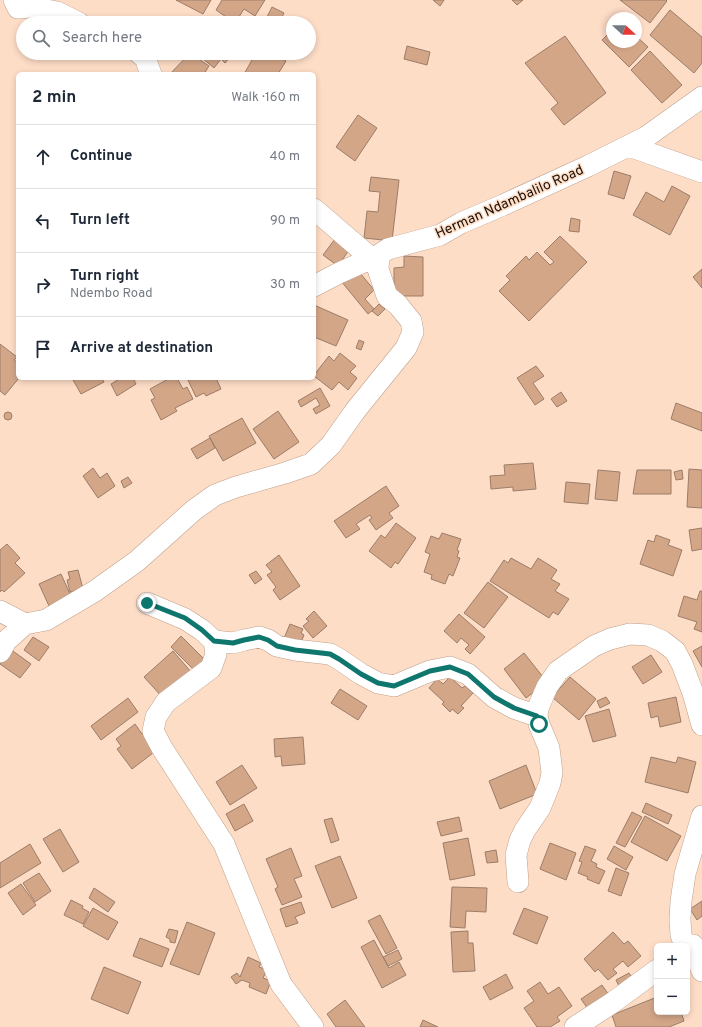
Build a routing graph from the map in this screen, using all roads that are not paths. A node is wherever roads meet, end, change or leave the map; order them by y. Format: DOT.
graph roads {
  1 [pos="14,0"];
  2 [pos="65,16"];
  3 [pos="146,60"];
  4 [pos="150,72"];
  5 [pos="702,97"];
  6 [pos="629,146"];
  7 [pos="702,172"];
  8 [pos="316,211"];
  9 [pos="375,257"];
  10 [pos="316,285"];
  11 [pos="147,603"];
  12 [pos="0,611"];
  13 [pos="25,624"];
  14 [pos="214,641"];
  15 [pos="0,652"];
  16 [pos="537,716"];
  17 [pos="702,725"];
  18 [pos="702,816"];
  19 [pos="518,882"];
  20 [pos="692,945"];
  21 [pos="702,971"];
  22 [pos="654,972"];
  23 [pos="313,1027"];
  24 [pos="575,1027"];
  1 -- 2 [label="street"];
  3 -- 4 [label="street"];
  5 -- 6 [label="street, Herman Ndambalilo Road"];
  6 -- 7 [label="street"];
  6 -- 9 [label="street, Herman Ndambalilo Road"];
  8 -- 9 [label="street"];
  9 -- 10 [label="street, Herman Ndambalilo Road"];
  9 -- 13 [label="street"];
  11 -- 14 [label="street"];
  12 -- 13 [label="street"];
  13 -- 15 [label="street"];
  14 -- 16 [label="street"];
  14 -- 23 [label="street"];
  16 -- 17 [label="street"];
  16 -- 19 [label="street"];
  18 -- 20 [label="street"];
  20 -- 21 [label="street"];
  22 -- 24 [label="street"];
}
